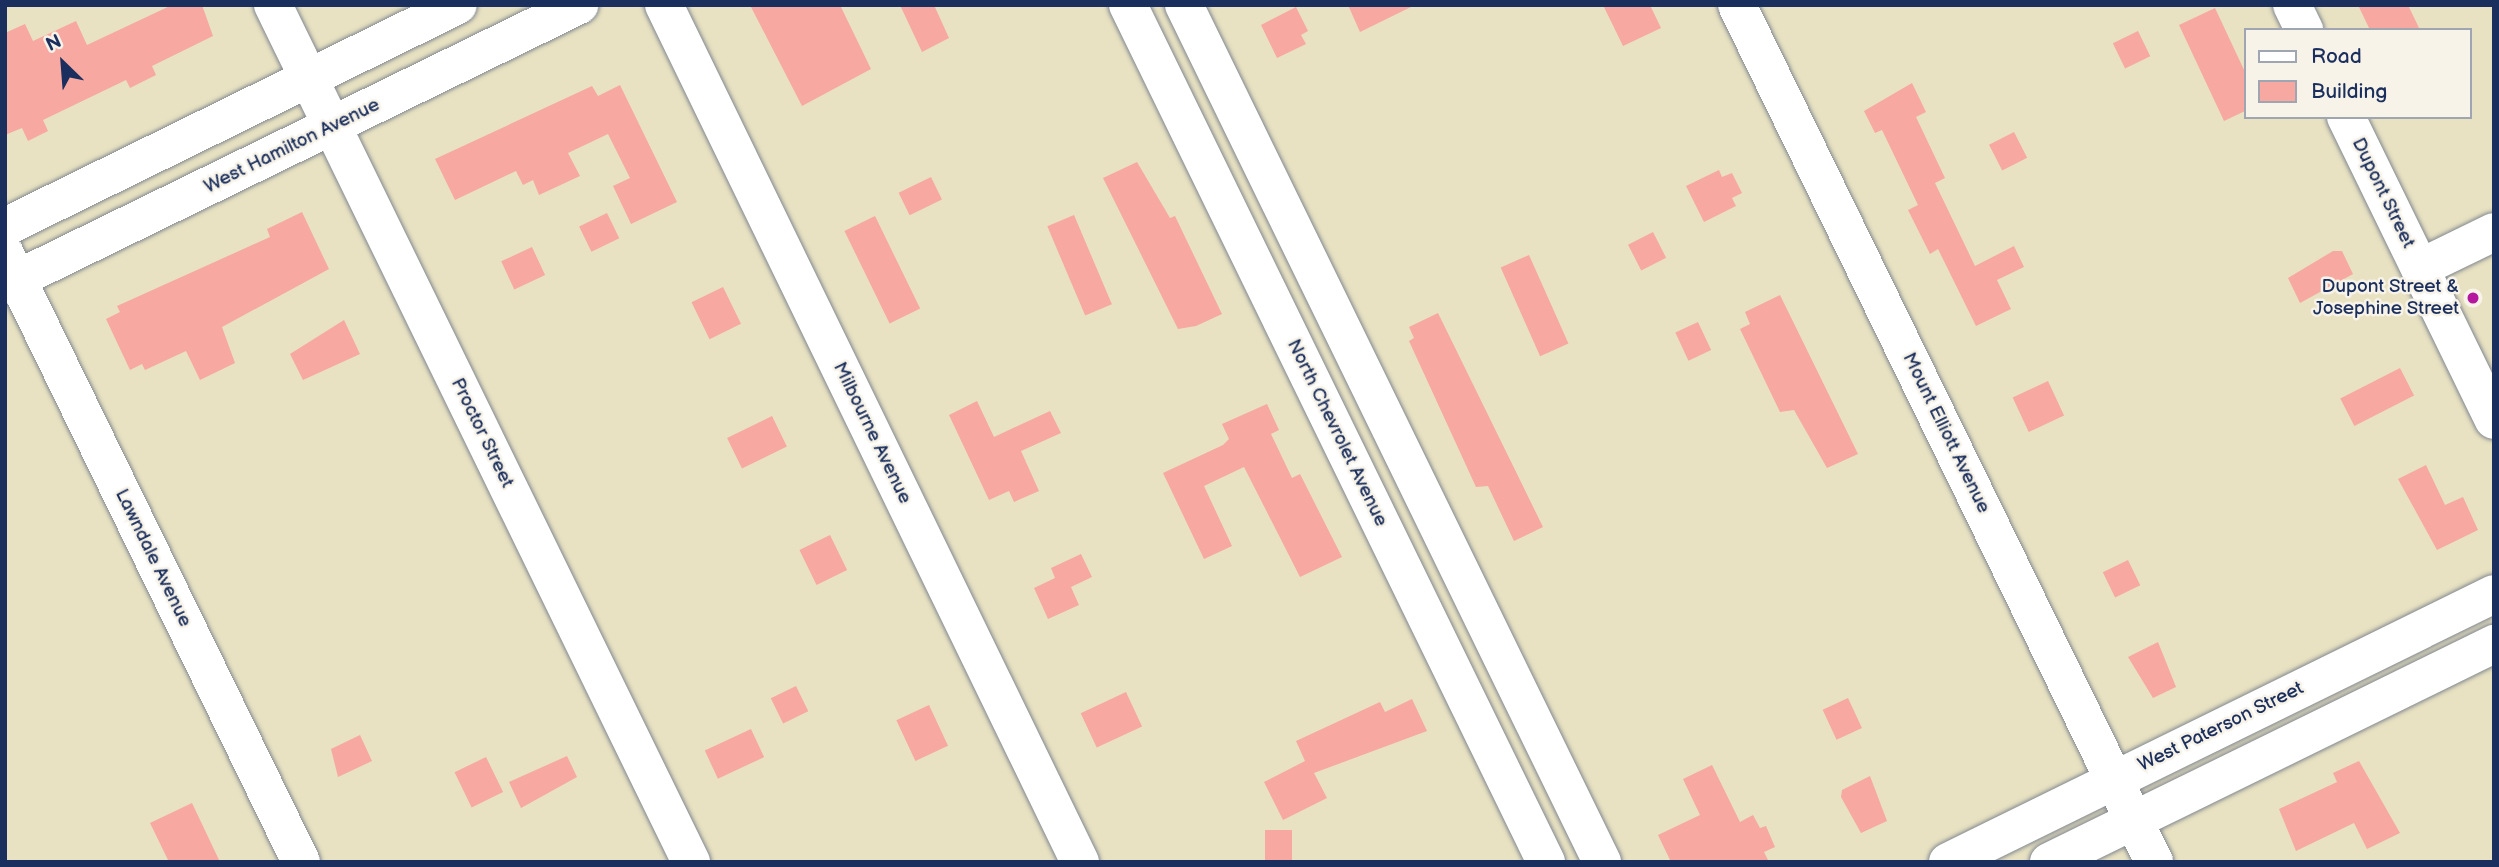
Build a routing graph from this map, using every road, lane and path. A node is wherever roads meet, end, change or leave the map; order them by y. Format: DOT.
graph roads {
  1 [pos="273,5"];
  2 [pos="458,5"];
  3 [pos="579,5"];
  4 [pos="664,5"];
  5 [pos="1128,5"];
  6 [pos="1184,5"];
  7 [pos="1737,5"];
  8 [pos="2292,5"];
  9 [pos="2303,28"];
  10 [pos="309,79"];
  11 [pos="2347,119"];
  12 [pos="332,126"];
  13 [pos="5,227"];
  14 [pos="2494,232"];
  15 [pos="2420,268"];
  16 [pos="9,273"];
  17 [pos="1351,348"];
  18 [pos="1306,369"];
  19 [pos="2494,420"];
  20 [pos="2494,594"];
  21 [pos="2494,644"];
  22 [pos="2114,780"];
  23 [pos="2134,821"];
  24 [pos="301,862"];
  25 [pos="691,862"];
  26 [pos="1080,862"];
  27 [pos="1546,862"];
  28 [pos="1602,862"];
  29 [pos="1948,862"];
  30 [pos="2049,862"];
  31 [pos="2154,862"];
  1 -- 10 [label="street, Proctor Street"];
  2 -- 10 [label="street"];
  3 -- 12 [label="street, West Hamilton Avenue"];
  4 -- 26 [label="street, Milbourne Avenue"];
  5 -- 18 [label="street, North Chevrolet Avenue"];
  6 -- 17 [label="street"];
  7 -- 22 [label="street, Mount Elliott Avenue"];
  8 -- 9 [label="street"];
  10 -- 12 [label="street, Proctor Street"];
  10 -- 13 [label="street"];
  11 -- 15 [label="street, Dupont Street"];
  12 -- 16 [label="street, West Hamilton Avenue"];
  12 -- 25 [label="street, Proctor Street"];
  14 -- 15 [label="street"];
  15 -- 19 [label="street, Dupont Street"];
  16 -- 24 [label="street, Lawndale Avenue"];
  17 -- 18 [label="street"];
  17 -- 28 [label="street"];
  18 -- 27 [label="street, North Chevrolet Avenue"];
  20 -- 22 [label="street, West Paterson Street"];
  21 -- 23 [label="street"];
  22 -- 23 [label="street, Mount Elliott Avenue"];
  22 -- 29 [label="street, West Paterson Street"];
  23 -- 30 [label="street"];
  23 -- 31 [label="street, Mount Elliott Avenue"];
}
